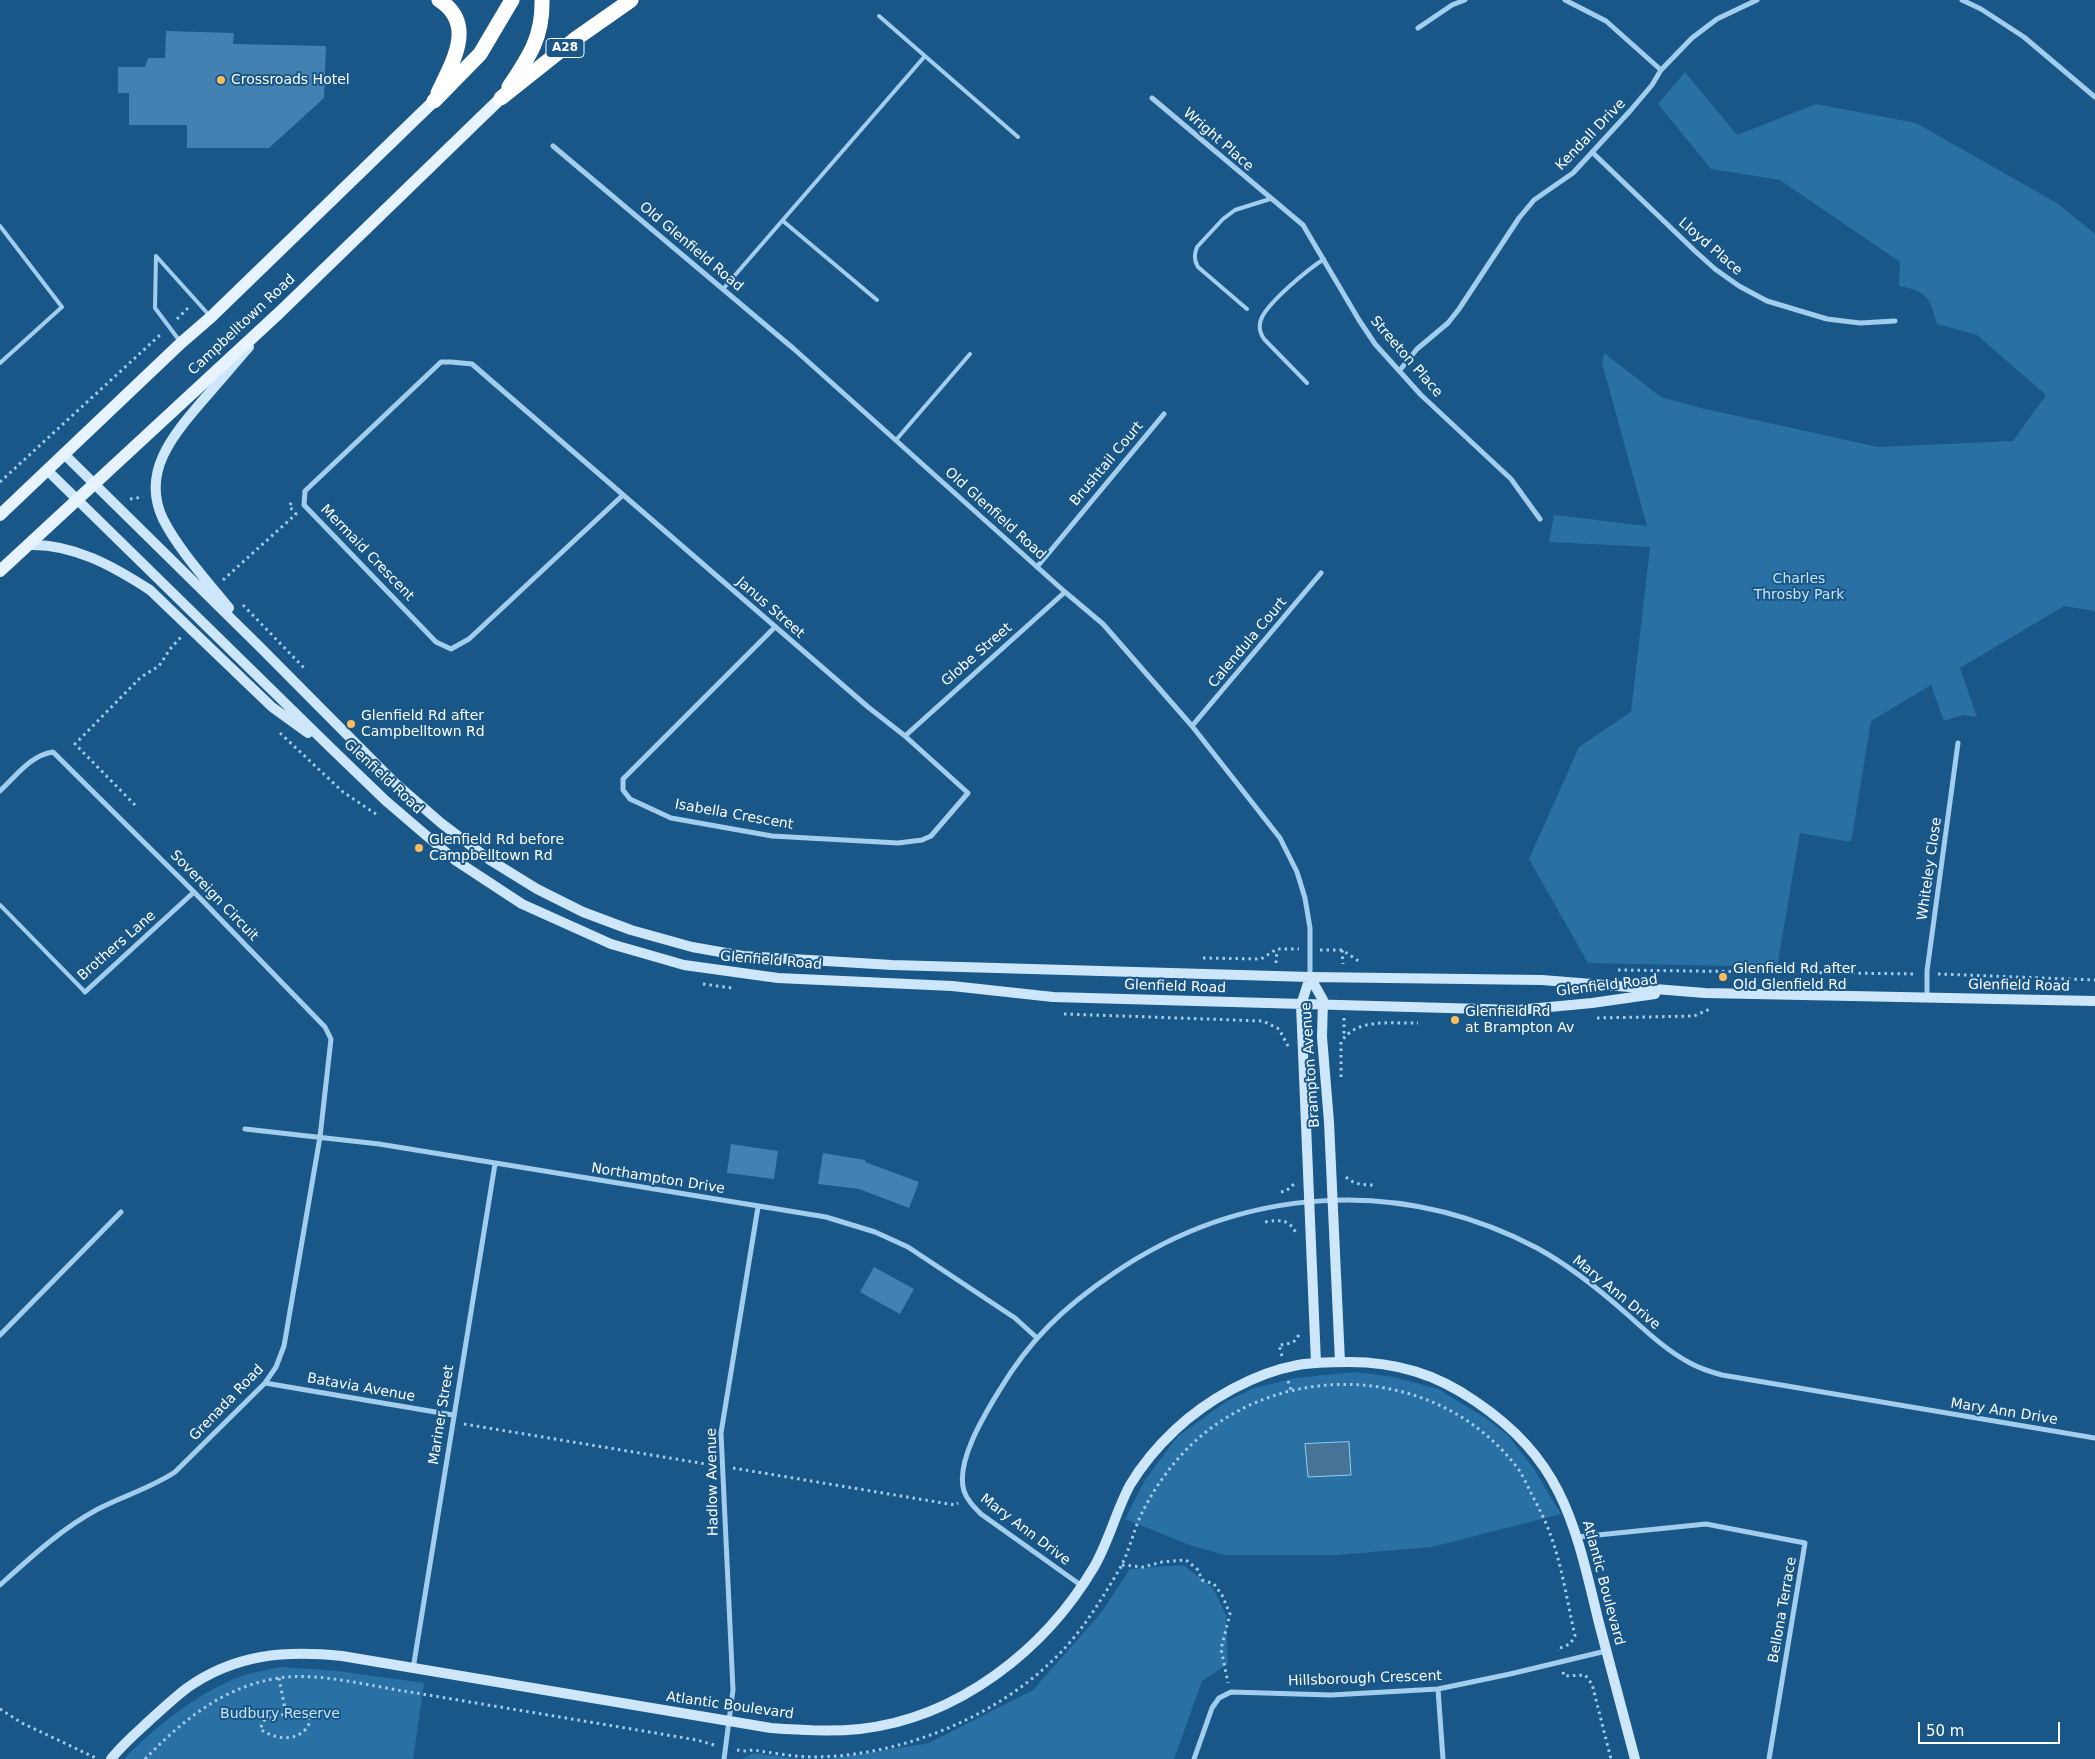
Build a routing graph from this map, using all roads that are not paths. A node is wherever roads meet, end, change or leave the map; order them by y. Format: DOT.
graph roads {
  1 [pos="439,0"];
  2 [pos="512,0"];
  3 [pos="542,0"];
  4 [pos="631,0"];
  5 [pos="1465,0"];
  6 [pos="1565,0"];
  7 [pos="1756,0"];
  8 [pos="1962,0"];
  9 [pos="1745,2"];
  10 [pos="879,16"];
  11 [pos="1418,28"];
  12 [pos="925,56"];
  13 [pos="1661,70"];
  14 [pos="2095,97"];
  15 [pos="501,98"];
  16 [pos="1152,98"];
  17 [pos="434,101"];
  18 [pos="1018,137"];
  19 [pos="554,146"];
  20 [pos="1592,152"];
  21 [pos="1270,199"];
  22 [pos="783,220"];
  23 [pos="0,226"];
  24 [pos="1324,259"];
  25 [pos="724,289"];
  26 [pos="877,300"];
  27 [pos="1247,310"];
  28 [pos="280,312"];
  29 [pos="211,317"];
  30 [pos="1895,322"];
  31 [pos="181,343"];
  32 [pos="970,354"];
  33 [pos="0,363"];
  34 [pos="1400,370"];
  35 [pos="1307,383"];
  36 [pos="1164,414"];
  37 [pos="896,440"];
  38 [pos="64,454"];
  39 [pos="47,470"];
  40 [pos="94,484"];
  41 [pos="623,495"];
  42 [pos="78,499"];
  43 [pos="0,514"];
  44 [pos="1540,519"];
  45 [pos="28,545"];
  46 [pos="1037,567"];
  47 [pos="0,571"];
  48 [pos="1321,574"];
  49 [pos="1065,592"];
  50 [pos="775,627"];
  51 [pos="259,646"];
  52 [pos="1192,726"];
  53 [pos="904,736"];
  54 [pos="1958,744"];
  55 [pos="333,750"];
  56 [pos="0,791"];
  57 [pos="194,892"];
  58 [pos="0,905"];
  59 [pos="1310,976"];
  60 [pos="1672,991"];
  61 [pos="85,992"];
  62 [pos="1927,998"];
  63 [pos="2095,1001"];
  64 [pos="1301,1005"];
  65 [pos="1323,1006"];
  66 [pos="245,1129"];
  67 [pos="320,1137"];
  68 [pos="495,1164"];
  69 [pos="1309,1201"];
  70 [pos="1332,1201"];
  71 [pos="758,1207"];
  72 [pos="121,1212"];
  73 [pos="0,1335"];
  74 [pos="1036,1337"];
  75 [pos="1340,1362"];
  76 [pos="1316,1363"];
  77 [pos="266,1383"];
  78 [pos="453,1415"];
  79 [pos="2095,1438"];
  80 [pos="1578,1537"];
  81 [pos="0,1585"];
  82 [pos="1082,1586"];
  83 [pos="1606,1651"];
  84 [pos="413,1669"];
  85 [pos="1438,1689"];
  86 [pos="729,1721"];
  87 [pos="111,1759"];
  88 [pos="724,1759"];
  89 [pos="1194,1759"];
  90 [pos="1443,1759"];
  91 [pos="1635,1759"];
  92 [pos="1769,1759"];
  1 -- 17 [label="highway"];
  2 -- 17 [label="highway"];
  3 -- 15 [label="highway"];
  4 -- 15 [label="highway, A28"];
  5 -- 11 [label="street"];
  6 -- 13 [label="street"];
  7 -- 9 [label="street, Kendall Drive"];
  8 -- 14 [label="street"];
  9 -- 13 [label="street, Kendall Drive"];
  10 -- 12 [label="lane"];
  12 -- 18 [label="lane"];
  12 -- 22 [label="lane"];
  13 -- 20 [label="street, Kendall Drive"];
  15 -- 28 [label="main road, Campbelltown Road"];
  16 -- 21 [label="street, Wright Place"];
  17 -- 29 [label="main road, Campbelltown Road"];
  19 -- 25 [label="street, Old Glenfield Road"];
  20 -- 30 [label="street, Lloyd Place"];
  20 -- 34 [label="street, Kendall Drive"];
  21 -- 24 [label="street, Streeton Place"];
  21 -- 27 [label="lane"];
  22 -- 25 [label="lane"];
  22 -- 26 [label="lane"];
  23 -- 33 [label="lane"];
  24 -- 34 [label="street, Streeton Place"];
  24 -- 35 [label="lane"];
  25 -- 37 [label="street, Old Glenfield Road"];
  28 -- 40 [label="main road, Campbelltown Road"];
  28 -- 51 [label="main road"];
  29 -- 31 [label="main road, Campbelltown Road"];
  29 -- 31 [label="lane"];
  31 -- 38 [label="main road, Campbelltown Road"];
  32 -- 37 [label="lane"];
  34 -- 44 [label="street, Streeton Place"];
  36 -- 46 [label="street, Brushtail Court"];
  37 -- 46 [label="street, Old Glenfield Road"];
  38 -- 39 [label="main road, Campbelltown Road"];
  38 -- 40 [label="main road, Glenfield Road"];
  39 -- 42 [label="main road, Glenfield Road"];
  39 -- 43 [label="main road, Campbelltown Road"];
  40 -- 42 [label="main road, Campbelltown Road"];
  40 -- 51 [label="main road, Glenfield Road"];
  41 -- 41 [label="street, Mermaid Crescent"];
  41 -- 50 [label="street, Janus Street"];
  42 -- 45 [label="main road, Campbelltown Road"];
  42 -- 55 [label="main road, Glenfield Road"];
  45 -- 47 [label="main road, Campbelltown Road"];
  45 -- 55 [label="main road"];
  46 -- 49 [label="street, Old Glenfield Road"];
  48 -- 52 [label="street, Calendula Court"];
  49 -- 52 [label="street, Old Glenfield Road"];
  49 -- 53 [label="street, Globe Street"];
  50 -- 53 [label="street, Janus Street"];
  50 -- 53 [label="street, Isabella Crescent"];
  51 -- 59 [label="main road, Glenfield Road"];
  52 -- 59 [label="street, Old Glenfield Road"];
  54 -- 62 [label="street, Whiteley Close"];
  55 -- 64 [label="main road, Glenfield Road"];
  56 -- 57 [label="street, Sovereign Circuit"];
  57 -- 61 [label="street, Brothers Lane"];
  57 -- 67 [label="street, Sovereign Circuit"];
  58 -- 61 [label="lane, Brothers Lane"];
  59 -- 60 [label="main road, Glenfield Road"];
  59 -- 64 [label="main road, Brampton Avenue"];
  59 -- 65 [label="main road, Brampton Avenue"];
  60 -- 62 [label="main road, Glenfield Road"];
  60 -- 65 [label="main road, Glenfield Road"];
  62 -- 63 [label="main road, Glenfield Road"];
  64 -- 65 [label="main road, Glenfield Road"];
  64 -- 69 [label="main road, Brampton Avenue"];
  65 -- 70 [label="main road, Brampton Avenue"];
  66 -- 67 [label="street, Northampton Drive"];
  67 -- 68 [label="street, Northampton Drive"];
  67 -- 77 [label="street, Grenada Road"];
  68 -- 71 [label="street, Northampton Drive"];
  68 -- 78 [label="street, Mariner Street"];
  69 -- 70 [label="street, Mary Ann Drive"];
  69 -- 74 [label="street, Mary Ann Drive"];
  69 -- 76 [label="main road, Brampton Avenue"];
  70 -- 75 [label="main road, Brampton Avenue"];
  70 -- 79 [label="street, Mary Ann Drive"];
  71 -- 74 [label="street, Northampton Drive"];
  71 -- 86 [label="street, Hadlow Avenue"];
  72 -- 73 [label="street"];
  74 -- 82 [label="street, Mary Ann Drive"];
  75 -- 76 [label="main road, Atlantic Boulevard"];
  75 -- 80 [label="main road, Atlantic Boulevard"];
  76 -- 82 [label="main road, Atlantic Boulevard"];
  77 -- 78 [label="street, Batavia Avenue"];
  77 -- 81 [label="street, Grenada Road"];
  78 -- 84 [label="street, Mariner Street"];
  80 -- 83 [label="main road, Atlantic Boulevard"];
  80 -- 92 [label="street, Bellona Terrace"];
  82 -- 86 [label="main road, Atlantic Boulevard"];
  83 -- 85 [label="street, Hillsborough Crescent"];
  83 -- 91 [label="main road, Atlantic Boulevard"];
  84 -- 86 [label="main road, Atlantic Boulevard"];
  84 -- 87 [label="main road, Atlantic Boulevard"];
  85 -- 89 [label="street, Hillsborough Crescent"];
  85 -- 90 [label="street"];
  86 -- 88 [label="street, Hadlow Avenue"];
}
